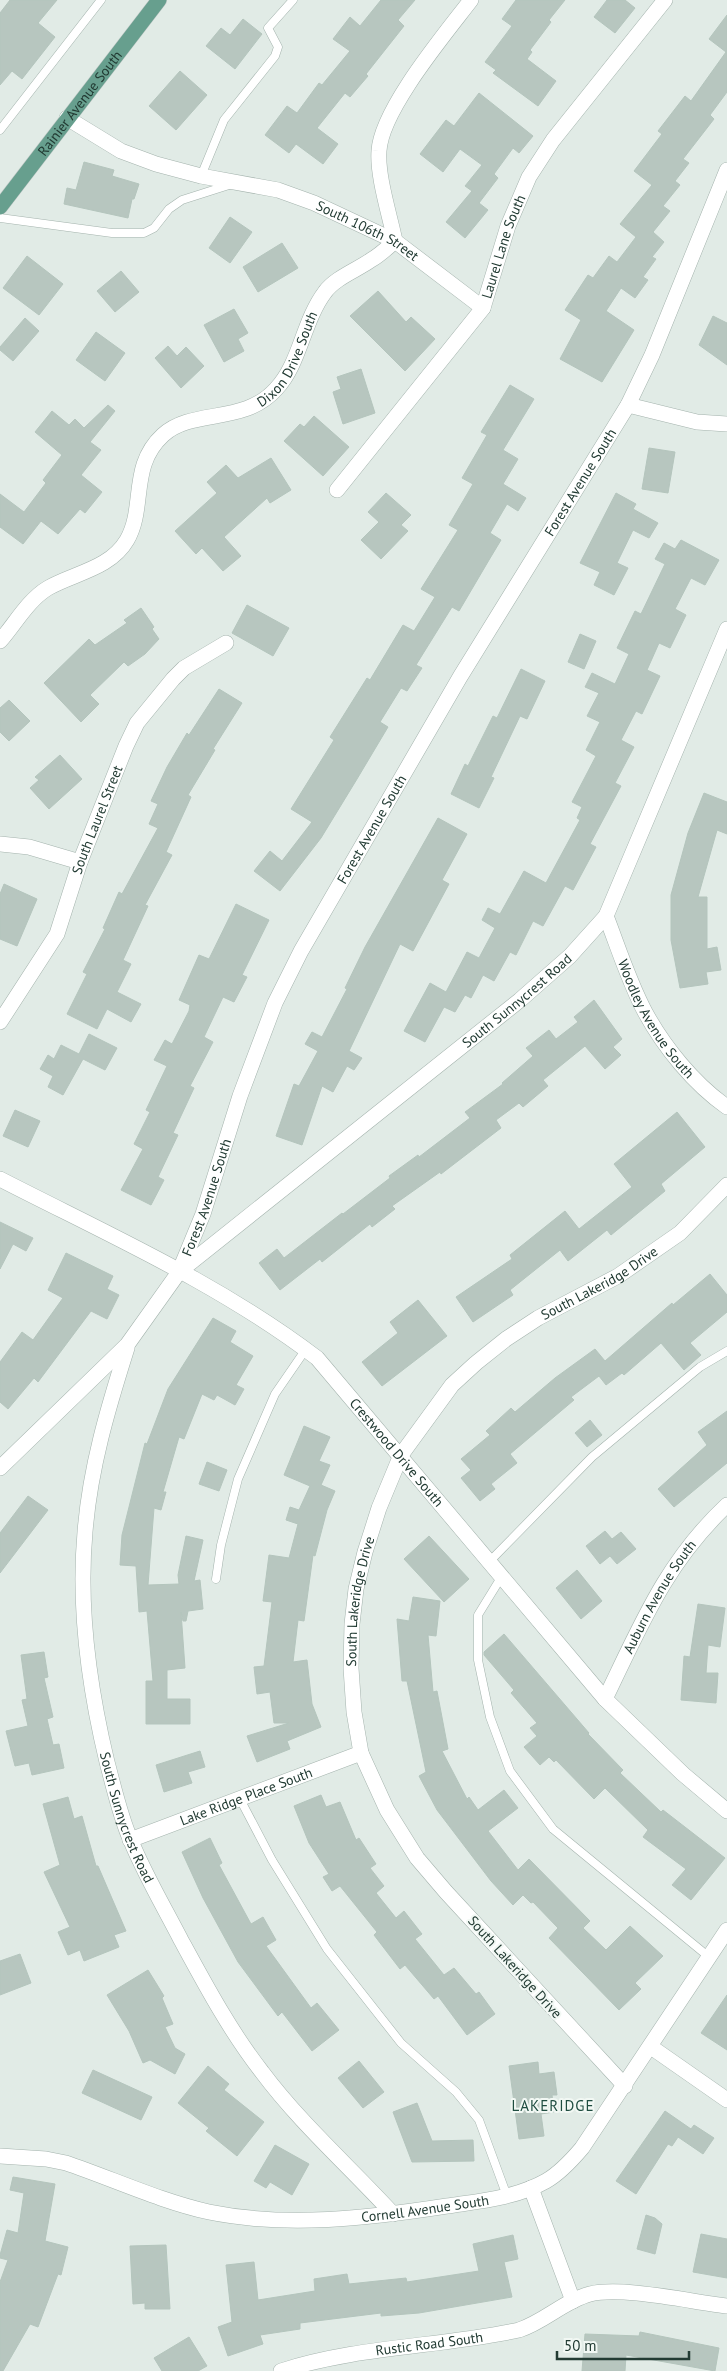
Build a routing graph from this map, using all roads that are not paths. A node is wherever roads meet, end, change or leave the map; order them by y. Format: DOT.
graph roads {
  1 [pos="101,0"];
  2 [pos="159,0"];
  3 [pos="293,0"];
  4 [pos="471,0"];
  5 [pos="665,0"];
  6 [pos="67,118"];
  7 [pos="0,130"];
  8 [pos="727,170"];
  9 [pos="201,176"];
  10 [pos="238,182"];
  11 [pos="0,207"];
  12 [pos="0,218"];
  13 [pos="395,241"];
  14 [pos="483,308"];
  15 [pos="628,405"];
  16 [pos="727,424"];
  17 [pos="337,490"];
  18 [pos="727,628"];
  19 [pos="0,641"];
  20 [pos="226,644"];
  21 [pos="0,844"];
  22 [pos="80,862"];
  23 [pos="606,916"];
  24 [pos="0,1022"];
  25 [pos="727,1106"];
  26 [pos="0,1179"];
  27 [pos="727,1185"];
  28 [pos="179,1272"];
  29 [pos="127,1345"];
  30 [pos="306,1349"];
  31 [pos="727,1351"];
  32 [pos="401,1455"];
  33 [pos="0,1468"];
  34 [pos="727,1505"];
  35 [pos="490,1561"];
  36 [pos="502,1575"];
  37 [pos="216,1579"];
  38 [pos="605,1698"];
  39 [pos="361,1753"];
  40 [pos="240,1799"];
  41 [pos="727,1811"];
  42 [pos="130,1840"];
  43 [pos="727,1930"];
  44 [pos="709,1957"];
  45 [pos="651,2047"];
  46 [pos="625,2086"];
  47 [pos="727,2100"];
  48 [pos="0,2156"];
  49 [pos="531,2188"];
  50 [pos="506,2196"];
  51 [pos="393,2214"];
  52 [pos="573,2301"];
  53 [pos="727,2306"];
  54 [pos="281,2371"];
  1 -- 7 [label="lane"];
  2 -- 6 [label="main road, Rainier Avenue South"];
  3 -- 9 [label="lane"];
  4 -- 13 [label="street"];
  5 -- 14 [label="street, Laurel Lane South"];
  6 -- 9 [label="street, South 106th Street"];
  6 -- 11 [label="main road, Rainier Avenue South"];
  8 -- 15 [label="street, Forest Avenue South"];
  9 -- 10 [label="street, South 106th Street"];
  10 -- 12 [label="lane, South 106th Street"];
  10 -- 13 [label="street, South 106th Street"];
  13 -- 14 [label="street, South 106th Street"];
  13 -- 19 [label="street, Dixon Drive South"];
  14 -- 17 [label="street, Laurel Lane South"];
  15 -- 16 [label="street"];
  15 -- 28 [label="street, Forest Avenue South"];
  18 -- 23 [label="street, South Sunnycrest Road"];
  20 -- 22 [label="street, South Laurel Street"];
  21 -- 22 [label="street"];
  22 -- 24 [label="street, South Laurel Street"];
  23 -- 25 [label="street, Woodley Avenue South"];
  23 -- 28 [label="street, South Sunnycrest Road"];
  26 -- 28 [label="street, Crestwood Drive South"];
  27 -- 32 [label="street, South Lakeridge Drive"];
  28 -- 29 [label="street, Forest Avenue South"];
  28 -- 30 [label="street, Crestwood Drive South"];
  29 -- 33 [label="street, Forest Avenue South"];
  29 -- 42 [label="street, South Sunnycrest Road"];
  30 -- 32 [label="street, Crestwood Drive South"];
  30 -- 37 [label="lane"];
  31 -- 35 [label="lane"];
  32 -- 35 [label="street, Crestwood Drive South"];
  32 -- 39 [label="street, South Lakeridge Drive"];
  34 -- 38 [label="street, Auburn Avenue South"];
  35 -- 36 [label="street, Crestwood Drive South"];
  36 -- 38 [label="street, Crestwood Drive South"];
  36 -- 44 [label="lane"];
  38 -- 41 [label="street, Crestwood Drive South"];
  39 -- 40 [label="street, Lake Ridge Place South"];
  39 -- 46 [label="street, South Lakeridge Drive"];
  40 -- 42 [label="street, Lake Ridge Place South"];
  40 -- 50 [label="lane"];
  42 -- 51 [label="street, South Sunnycrest Road"];
  43 -- 44 [label="street, Cornell Avenue South"];
  44 -- 45 [label="street, Cornell Avenue South"];
  45 -- 46 [label="street, Cornell Avenue South"];
  45 -- 47 [label="street"];
  46 -- 49 [label="street, Cornell Avenue South"];
  48 -- 51 [label="street, Cornell Avenue South"];
  49 -- 50 [label="street, Cornell Avenue South"];
  49 -- 52 [label="street"];
  50 -- 51 [label="street, Cornell Avenue South"];
  52 -- 53 [label="street, Rustic Road South"];
  52 -- 54 [label="street, Rustic Road South"];
}
